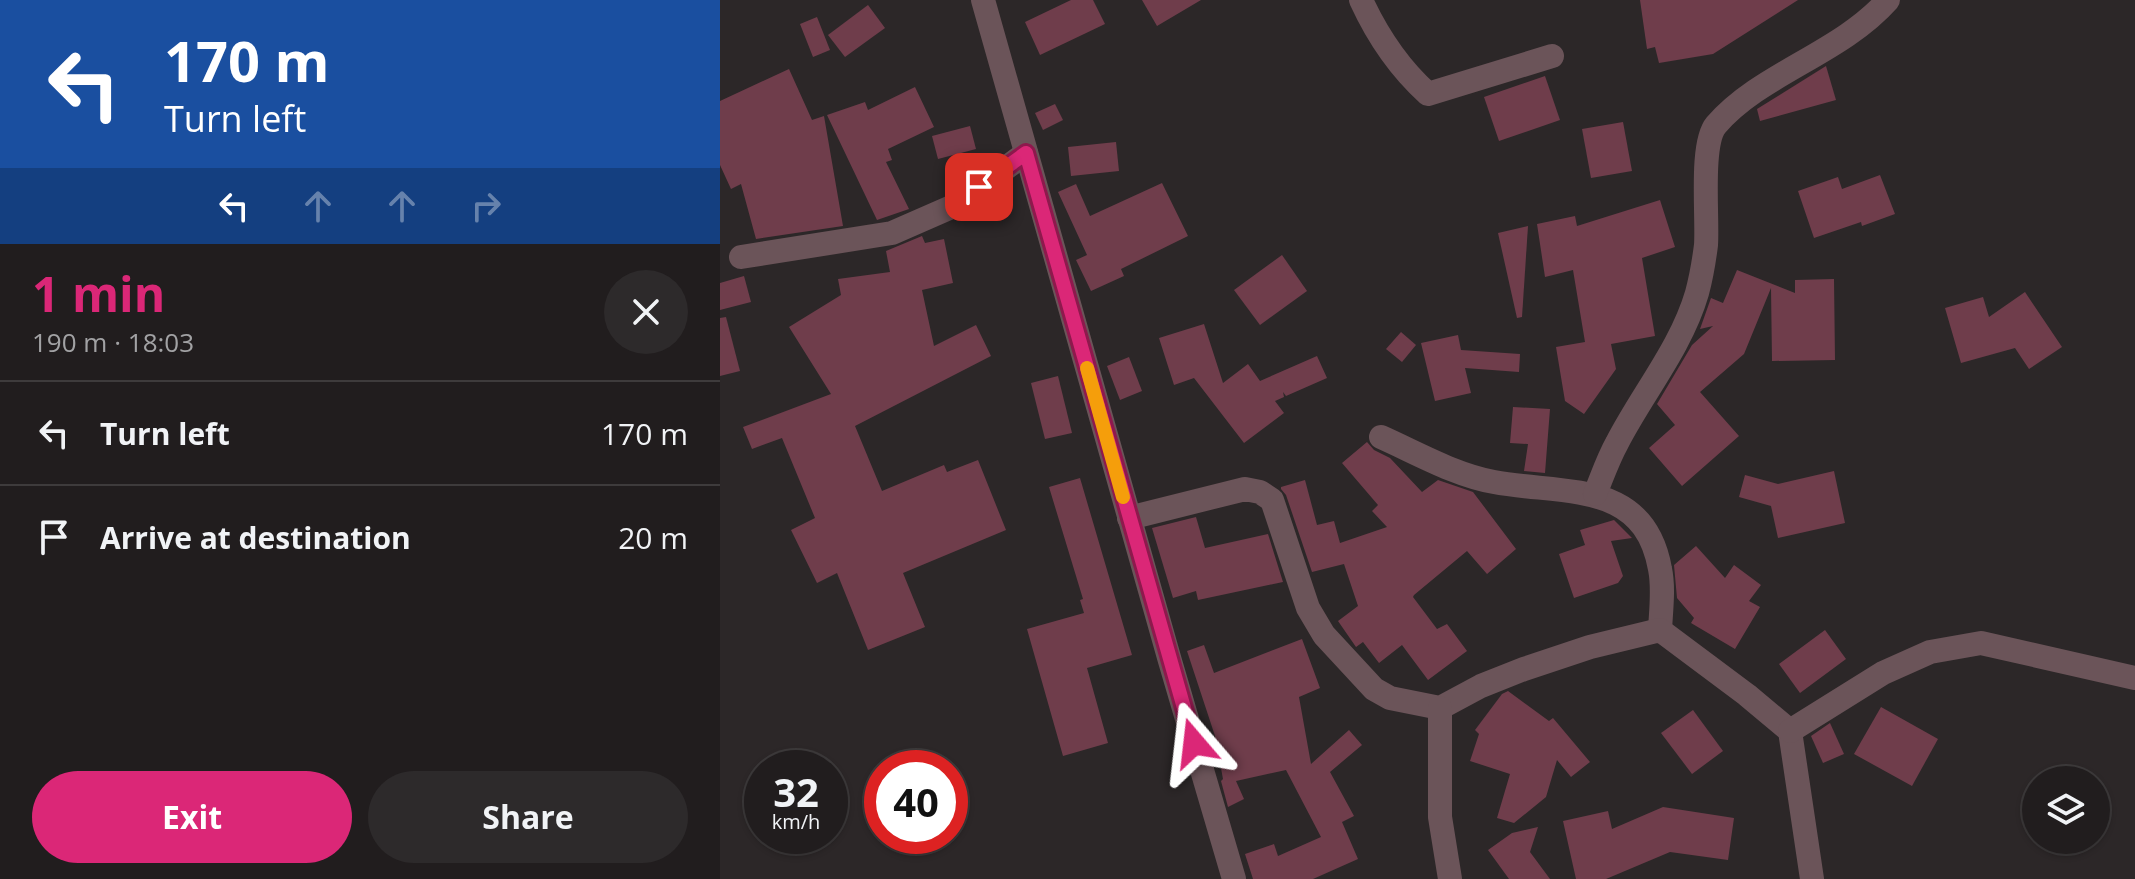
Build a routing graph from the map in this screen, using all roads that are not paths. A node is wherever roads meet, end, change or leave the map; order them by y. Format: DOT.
graph roads {
  1 [pos="983,0"];
  2 [pos="1361,0"];
  3 [pos="1888,0"];
  4 [pos="1552,56"];
  5 [pos="1026,153"];
  6 [pos="741,257"];
  7 [pos="1381,437"];
  8 [pos="1595,494"];
  9 [pos="1129,518"];
  10 [pos="1660,630"];
  11 [pos="2135,678"];
  12 [pos="1440,708"];
  13 [pos="1790,731"];
  14 [pos="1234,879"];
  15 [pos="1450,879"];
  16 [pos="1812,879"];
  1 -- 5 [label="street"];
  2 -- 4 [label="street"];
  3 -- 8 [label="street"];
  5 -- 6 [label="street"];
  5 -- 9 [label="street"];
  7 -- 8 [label="street"];
  8 -- 10 [label="street"];
  9 -- 12 [label="street"];
  9 -- 14 [label="street"];
  10 -- 12 [label="street"];
  10 -- 13 [label="street"];
  11 -- 13 [label="street"];
  12 -- 15 [label="street"];
  13 -- 16 [label="street"];
}
